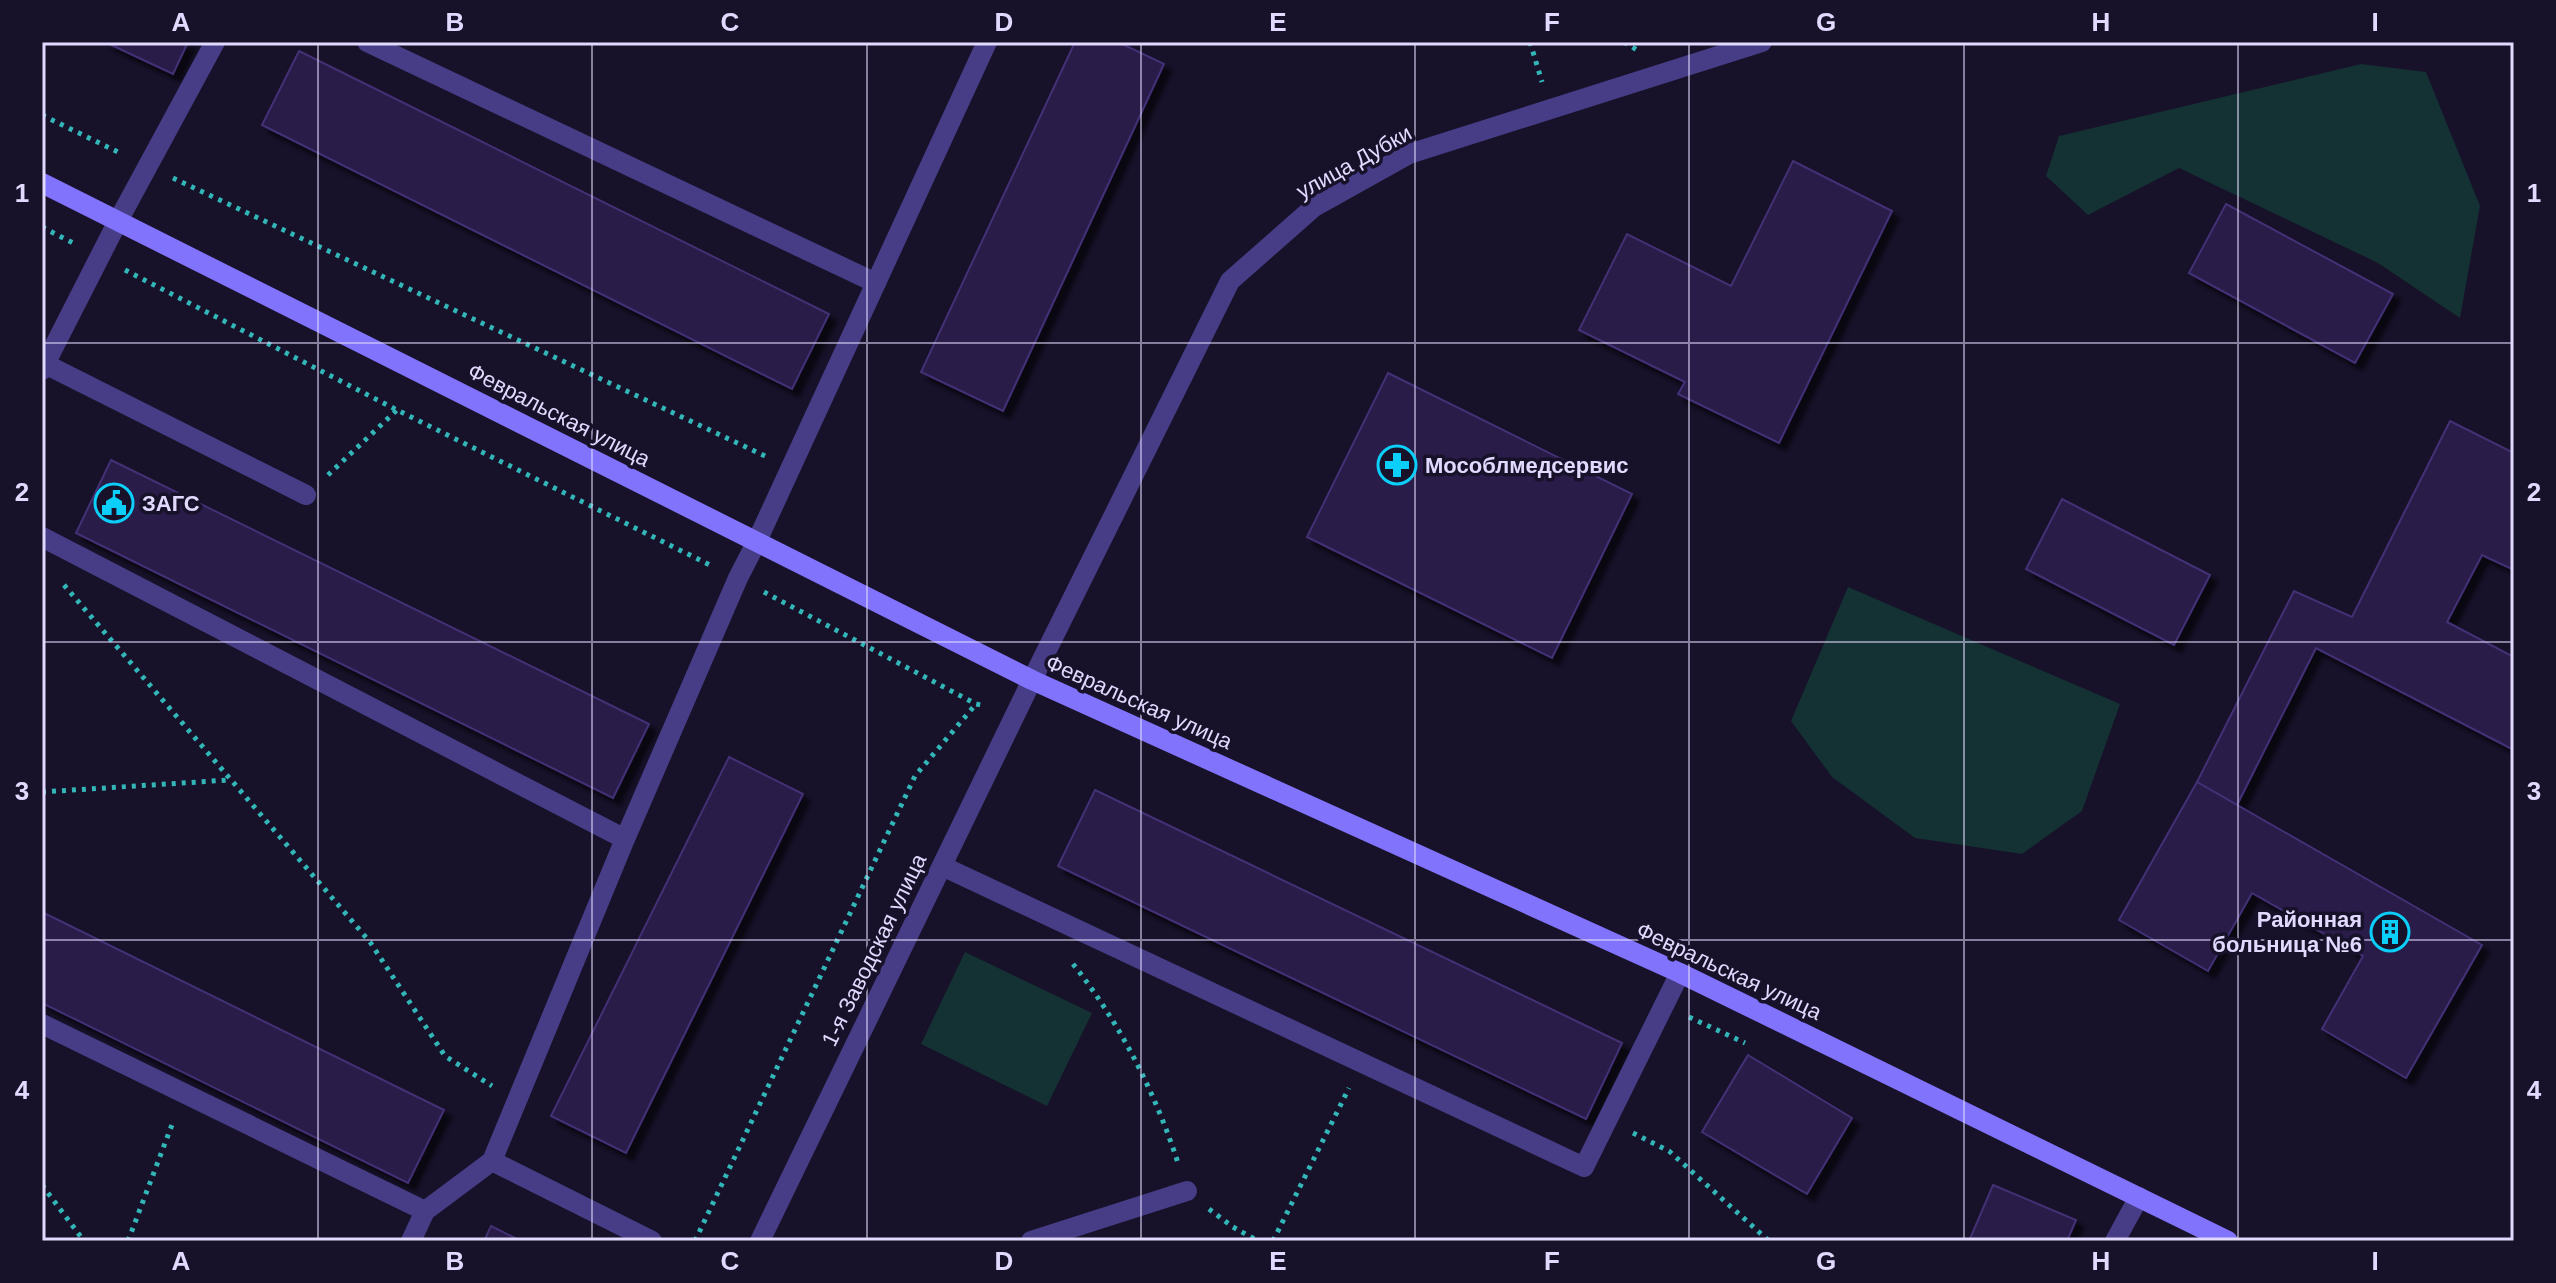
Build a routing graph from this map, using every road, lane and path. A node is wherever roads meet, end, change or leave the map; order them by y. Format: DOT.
graph roads {
  1 [pos="215,42"];
  2 [pos="367,42"];
  3 [pos="987,42"];
  4 [pos="1530,42"];
  5 [pos="1762,42"];
  6 [pos="1550,109"];
  7 [pos="42,115"];
  8 [pos="148,166"];
  9 [pos="42,183"];
  10 [pos="118,221"];
  11 [pos="42,227"];
  12 [pos="99,257"];
  13 [pos="876,283"];
  14 [pos="44,367"];
  15 [pos="397,410"];
  16 [pos="791,468"];
  17 [pos="306,495"];
  18 [pos="42,537"];
  19 [pos="757,541"];
  20 [pos="57,575"];
  21 [pos="738,578"];
  22 [pos="1032,680"];
  23 [pos="230,780"];
  24 [pos="42,792"];
  25 [pos="625,839"];
  26 [pos="942,866"];
  27 [pos="1067,956"];
  28 [pos="1680,973"];
  29 [pos="42,1024"];
  30 [pos="1361,1062"];
  31 [pos="496,1089"];
  32 [pos="183,1093"];
  33 [pos="1607,1120"];
  34 [pos="492,1161"];
  35 [pos="42,1185"];
  36 [pos="1187,1191"];
  37 [pos="2139,1197"];
  38 [pos="425,1211"];
  39 [pos="84,1241"];
  40 [pos="128,1241"];
  41 [pos="411,1241"];
  42 [pos="652,1241"];
  43 [pos="695,1241"];
  44 [pos="760,1241"];
  45 [pos="1031,1241"];
  46 [pos="1258,1241"];
  47 [pos="1273,1241"];
  48 [pos="1769,1241"];
  49 [pos="2115,1241"];
  50 [pos="2228,1241"];
  1 -- 8 [label="street"];
  2 -- 13 [label="street"];
  3 -- 13 [label="street"];
  4 -- 6 [label="path"];
  5 -- 6 [label="street, улица Дубки"];
  6 -- 22 [label="street, улица Дубки"];
  7 -- 8 [label="path"];
  8 -- 10 [label="street"];
  8 -- 16 [label="path"];
  9 -- 10 [label="main road, Февральская улица"];
  10 -- 12 [label="street"];
  10 -- 19 [label="main road, Февральская улица"];
  11 -- 12 [label="path"];
  12 -- 14 [label="street"];
  12 -- 15 [label="path"];
  13 -- 16 [label="street"];
  14 -- 17 [label="street"];
  15 -- 17 [label="path"];
  15 -- 21 [label="path"];
  16 -- 19 [label="street"];
  18 -- 25 [label="street"];
  19 -- 21 [label="street"];
  19 -- 22 [label="main road, Февральская улица"];
  20 -- 23 [label="path"];
  21 -- 25 [label="street"];
  21 -- 43 [label="path"];
  22 -- 26 [label="street, 1-я Заводская улица"];
  22 -- 28 [label="main road, Февральская улица"];
  23 -- 24 [label="path"];
  23 -- 31 [label="path"];
  25 -- 34 [label="street"];
  26 -- 30 [label="street"];
  26 -- 44 [label="street, 1-я Заводская улица"];
  27 -- 36 [label="path"];
  28 -- 33 [label="street"];
  28 -- 37 [label="main road, Февральская улица"];
  29 -- 32 [label="street"];
  30 -- 33 [label="street"];
  30 -- 47 [label="path"];
  32 -- 38 [label="street"];
  32 -- 40 [label="path"];
  33 -- 48 [label="path"];
  34 -- 38 [label="street"];
  34 -- 42 [label="street"];
  35 -- 39 [label="path"];
  36 -- 45 [label="street"];
  36 -- 46 [label="path"];
  37 -- 49 [label="street"];
  37 -- 50 [label="main road, Февральская улица"];
  38 -- 41 [label="street"];
}
